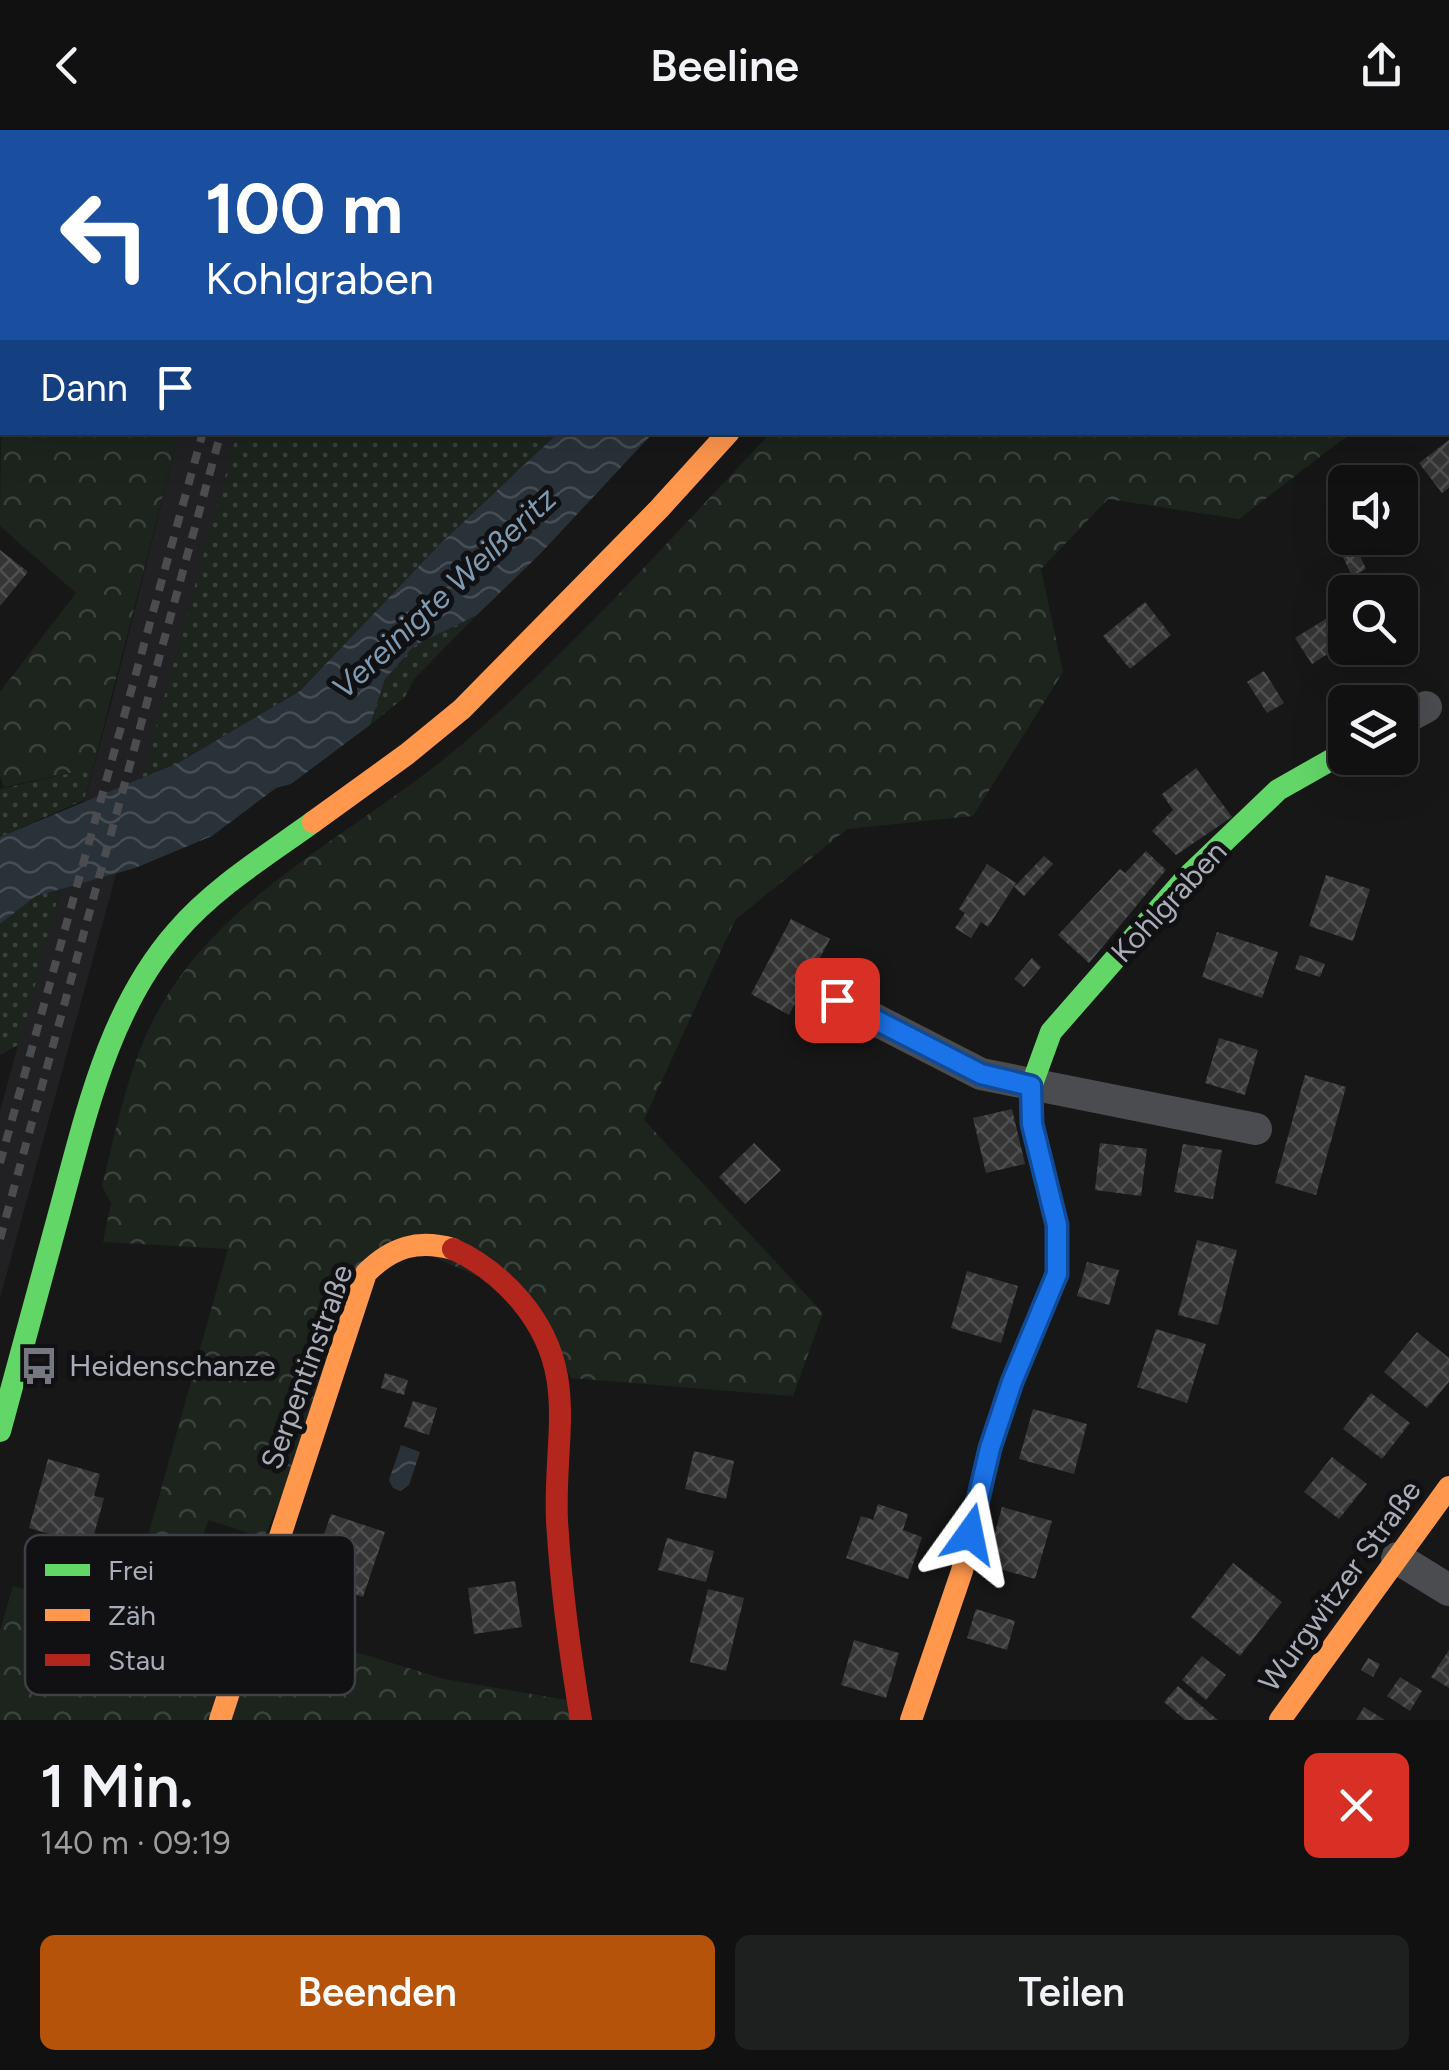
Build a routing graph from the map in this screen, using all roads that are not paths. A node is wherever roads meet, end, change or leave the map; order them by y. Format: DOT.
graph roads {
  1 [pos="726,435"];
  2 [pos="1328,762"];
  3 [pos="837,1000"];
  4 [pos="1031,1086"];
  5 [pos="1256,1129"];
  6 [pos="0,1431"];
  7 [pos="1449,1486"];
  8 [pos="280,1535"];
  9 [pos="1397,1558"];
  10 [pos="1449,1590"];
  11 [pos="228,1695"];
  12 [pos="220,1720"];
  13 [pos="581,1720"];
  14 [pos="910,1720"];
  15 [pos="1280,1720"];
  1 -- 6 [label="street"];
  2 -- 4 [label="street, Kohlgraben"];
  3 -- 4 [label="street"];
  4 -- 5 [label="street"];
  4 -- 14 [label="street, Kohlgraben"];
  7 -- 9 [label="street, Wurgwitzer Straße"];
  8 -- 13 [label="street, Serpentinstraße"];
  9 -- 10 [label="street"];
  9 -- 15 [label="street, Wurgwitzer Straße"];
  11 -- 12 [label="street, Serpentinstraße"];
}
